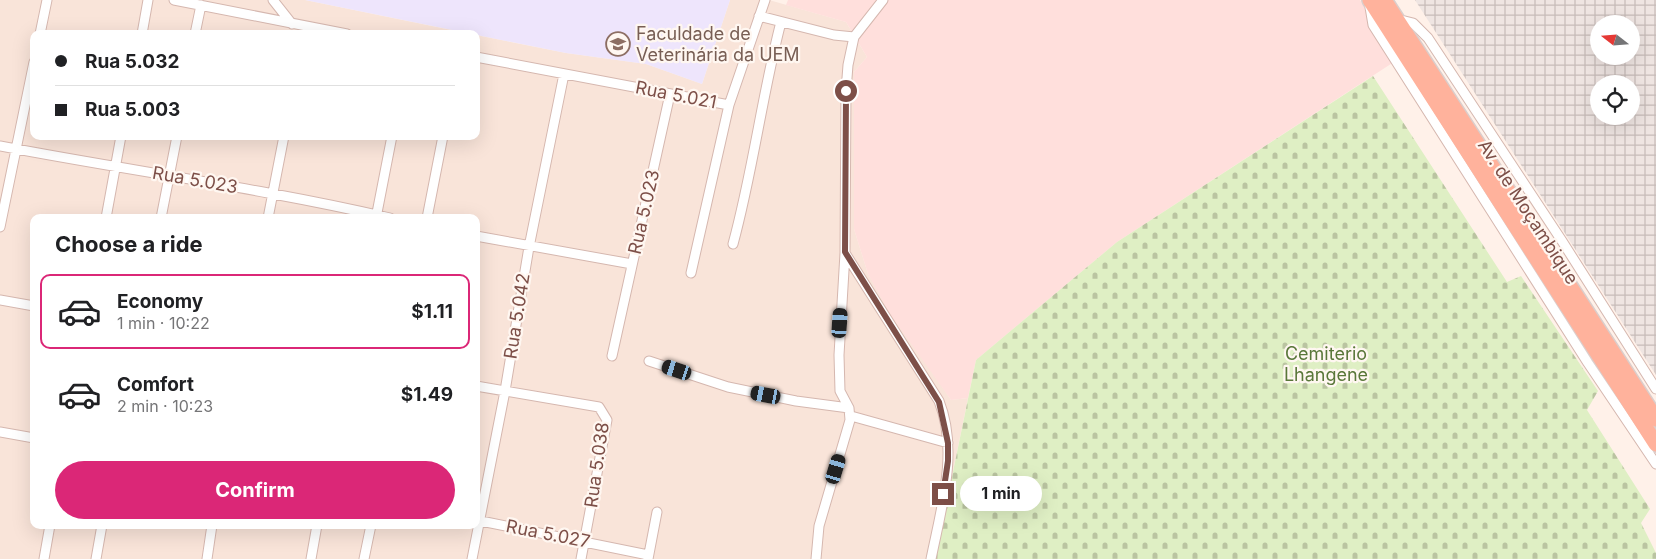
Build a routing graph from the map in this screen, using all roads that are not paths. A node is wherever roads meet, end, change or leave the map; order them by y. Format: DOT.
graph roads {
  1 [pos="47,0"];
  2 [pos="148,0"];
  3 [pos="174,0"];
  4 [pos="273,0"];
  5 [pos="765,0"];
  6 [pos="883,0"];
  7 [pos="1369,0"];
  8 [pos="1384,0"];
  9 [pos="201,5"];
  10 [pos="759,16"];
  11 [pos="1396,19"];
  12 [pos="781,22"];
  13 [pos="292,24"];
  14 [pos="41,30"];
  15 [pos="143,30"];
  16 [pos="197,30"];
  17 [pos="306,30"];
  18 [pos="854,37"];
  19 [pos="480,58"];
  20 [pos="564,74"];
  21 [pos="30,81"];
  22 [pos="670,94"];
  23 [pos="729,105"];
  24 [pos="120,140"];
  25 [pos="176,140"];
  26 [pos="283,140"];
  27 [pos="391,140"];
  28 [pos="442,140"];
  29 [pos="0,146"];
  30 [pos="16,149"];
  31 [pos="115,167"];
  32 [pos="170,174"];
  33 [pos="272,194"];
  34 [pos="107,214"];
  35 [pos="162,214"];
  36 [pos="269,214"];
  37 [pos="367,214"];
  38 [pos="377,214"];
  39 [pos="428,214"];
  40 [pos="0,227"];
  41 [pos="480,237"];
  42 [pos="733,244"];
  43 [pos="529,247"];
  44 [pos="845,252"];
  45 [pos="632,264"];
  46 [pos="691,273"];
  47 [pos="0,300"];
  48 [pos="30,305"];
  49 [pos="612,356"];
  50 [pos="649,361"];
  51 [pos="480,387"];
  52 [pos="1656,389"];
  53 [pos="505,391"];
  54 [pos="850,412"];
  55 [pos="1656,419"];
  56 [pos="0,432"];
  57 [pos="30,437"];
  58 [pos="948,443"];
  59 [pos="1656,444"];
  60 [pos="1656,464"];
  61 [pos="480,511"];
  62 [pos="658,512"];
  63 [pos="480,521"];
  64 [pos="49,529"];
  65 [pos="101,529"];
  66 [pos="211,529"];
  67 [pos="316,529"];
  68 [pos="370,529"];
  69 [pos="477,529"];
  70 [pos="584,541"];
  71 [pos="648,557"];
  72 [pos="44,559"];
  73 [pos="96,559"];
  74 [pos="207,559"];
  75 [pos="311,559"];
  76 [pos="364,559"];
  77 [pos="472,559"];
  78 [pos="581,559"];
  79 [pos="816,559"];
  80 [pos="931,559"];
  1 -- 14 [label="street"];
  2 -- 15 [label="street"];
  3 -- 9 [label="street"];
  4 -- 13 [label="street"];
  5 -- 10 [label="street, Rua 5.021"];
  6 -- 18 [label="street"];
  7 -- 59 [label="highway, Av. de Moçambique"];
  7 -- 60 [label="street"];
  8 -- 11 [label="highway, Av. de Moçambique"];
  9 -- 13 [label="street"];
  9 -- 16 [label="street"];
  10 -- 12 [label="street"];
  10 -- 23 [label="street, Rua 5.021"];
  11 -- 52 [label="street"];
  11 -- 55 [label="highway, Av. de Moçambique"];
  12 -- 18 [label="street"];
  12 -- 42 [label="street"];
  13 -- 17 [label="street"];
  18 -- 44 [label="street"];
  19 -- 20 [label="street, Rua 5.021"];
  20 -- 22 [label="street, Rua 5.021"];
  20 -- 43 [label="street, Rua 5.042"];
  21 -- 30 [label="street"];
  22 -- 23 [label="street, Rua 5.021"];
  22 -- 45 [label="street, Rua 5.023"];
  23 -- 46 [label="street"];
  24 -- 31 [label="street"];
  25 -- 32 [label="street"];
  26 -- 33 [label="street"];
  27 -- 38 [label="street"];
  28 -- 39 [label="street"];
  29 -- 30 [label="street, Rua 5.023"];
  30 -- 31 [label="street, Rua 5.023"];
  30 -- 40 [label="street"];
  31 -- 32 [label="street, Rua 5.023"];
  31 -- 34 [label="street"];
  32 -- 33 [label="street, Rua 5.023"];
  32 -- 35 [label="street"];
  33 -- 36 [label="street"];
  33 -- 37 [label="street, Rua 5.023"];
  41 -- 43 [label="street, Rua 5.023"];
  43 -- 45 [label="street, Rua 5.023"];
  43 -- 53 [label="street, Rua 5.042"];
  44 -- 54 [label="street"];
  44 -- 58 [label="street"];
  45 -- 49 [label="street"];
  47 -- 48 [label="street"];
  50 -- 54 [label="street"];
  51 -- 53 [label="street"];
  53 -- 61 [label="street, Rua 5.042"];
  53 -- 70 [label="street, Rua 5.038"];
  54 -- 58 [label="street"];
  54 -- 79 [label="street"];
  56 -- 57 [label="street"];
  58 -- 80 [label="street"];
  62 -- 71 [label="street"];
  63 -- 70 [label="street, Rua 5.027"];
  64 -- 72 [label="street"];
  65 -- 73 [label="street"];
  66 -- 74 [label="street"];
  67 -- 75 [label="street"];
  68 -- 76 [label="street"];
  69 -- 77 [label="street, Rua 5.042"];
  70 -- 71 [label="street, Rua 5.027"];
  70 -- 78 [label="street, Rua 5.038"];
}
